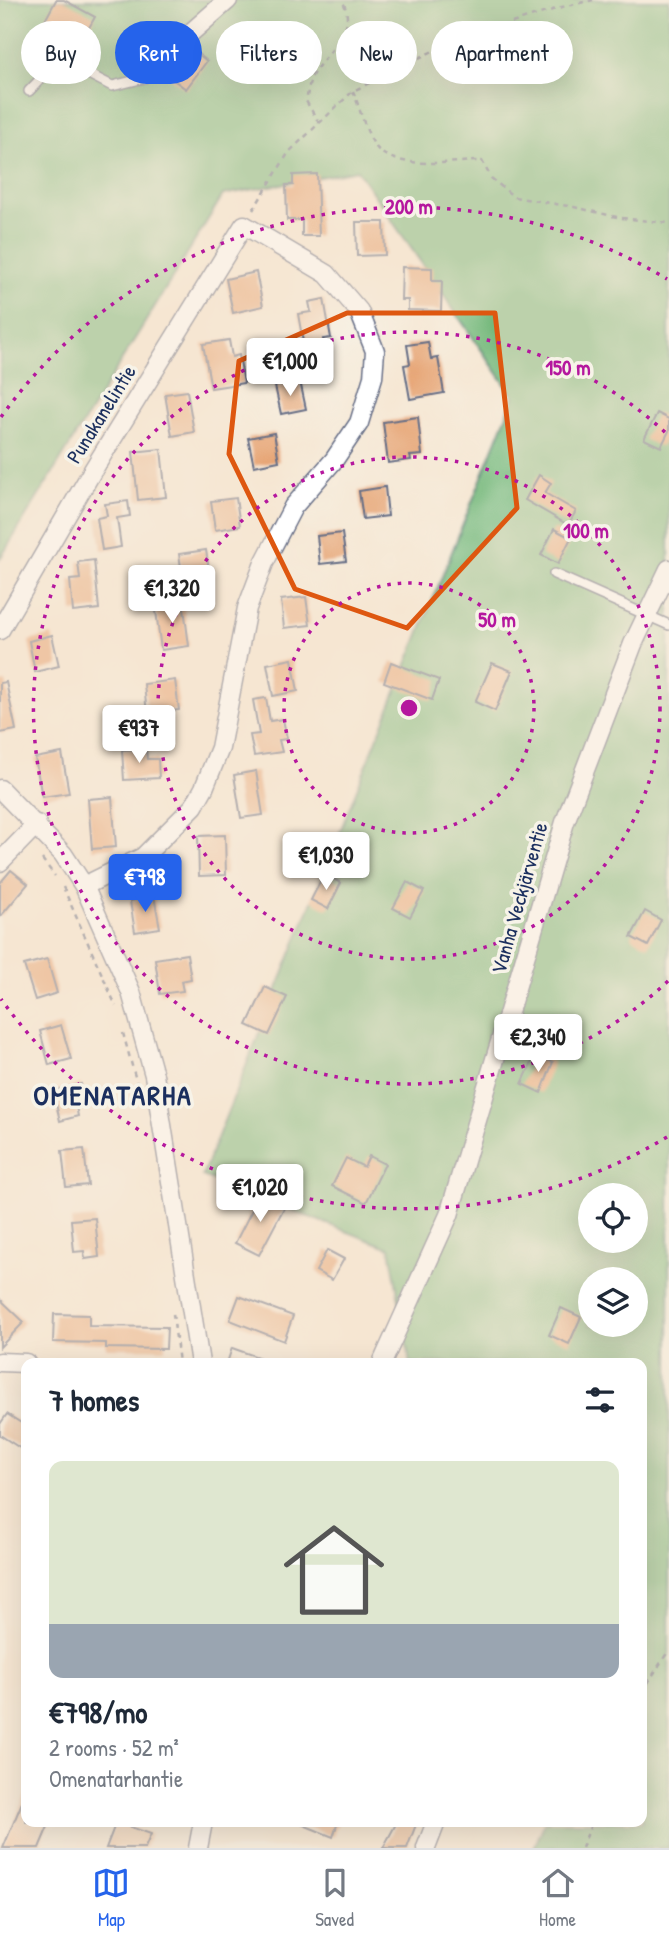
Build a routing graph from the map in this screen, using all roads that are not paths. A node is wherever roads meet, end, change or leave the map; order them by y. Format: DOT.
graph roads {
  1 [pos="228,0"];
  2 [pos="202,23"];
  3 [pos="120,84"];
  4 [pos="29,91"];
  5 [pos="669,569"];
  6 [pos="554,573"];
  7 [pos="646,616"];
  8 [pos="669,625"];
  9 [pos="0,630"];
  10 [pos="4,793"];
  11 [pos="31,830"];
  12 [pos="0,862"];
  13 [pos="84,887"];
  14 [pos="199,1358"];
  15 [pos="384,1358"];
  16 [pos="0,1362"];
  17 [pos="21,1363"];
  18 [pos="202,1827"];
  19 [pos="434,1827"];
  20 [pos="198,1848"];
  21 [pos="426,1848"];
  1 -- 2 [label="street"];
  3 -- 4 [label="lane"];
  5 -- 7 [label="street, Vanha Veckjärventie"];
  6 -- 7 [label="lane"];
  7 -- 8 [label="lane"];
  7 -- 15 [label="street, Vanha Veckjärventie"];
  9 -- 13 [label="street, Punakanelintie"];
  10 -- 11 [label="street"];
  11 -- 12 [label="street"];
  11 -- 13 [label="street"];
  13 -- 14 [label="street"];
  16 -- 17 [label="street"];
  18 -- 20 [label="street"];
  19 -- 21 [label="street"];
}
